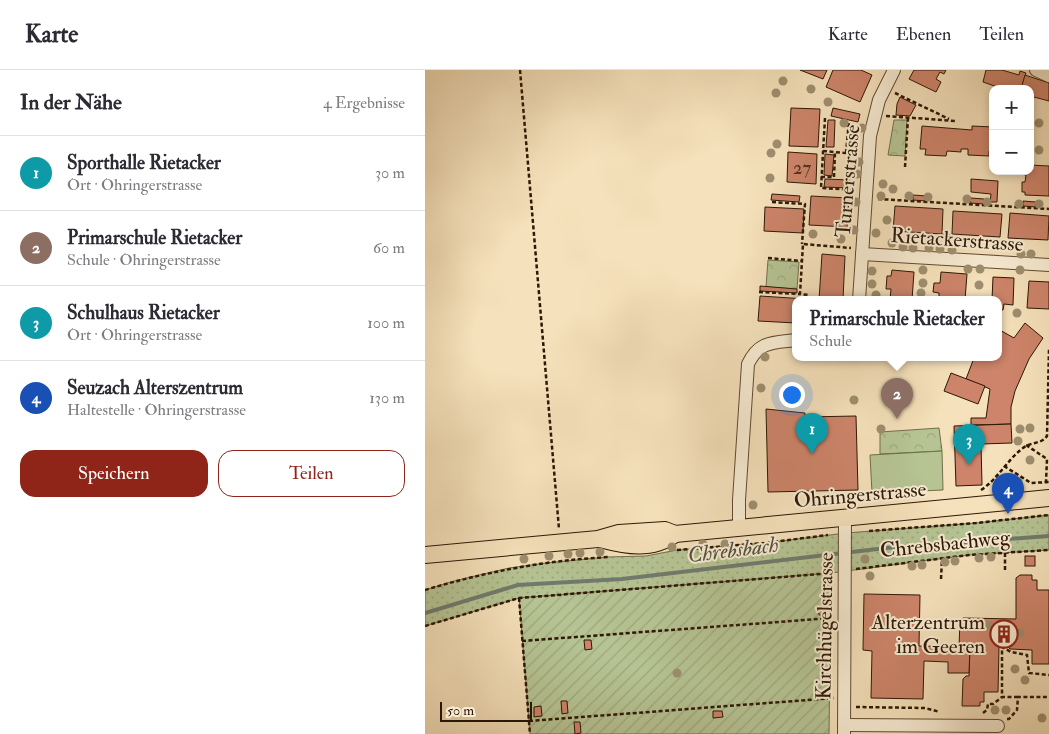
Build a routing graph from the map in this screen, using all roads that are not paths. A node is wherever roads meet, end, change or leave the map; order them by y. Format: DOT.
graph roads {
  1 [pos="893,70"];
  2 [pos="1036,70"];
  3 [pos="1049,76"];
  4 [pos="862,251"];
  5 [pos="1049,265"];
  6 [pos="859,296"];
  7 [pos="792,341"];
  8 [pos="1048,488"];
  9 [pos="739,528"];
  10 [pos="846,529"];
  11 [pos="425,554"];
  12 [pos="998,726"];
  13 [pos="844,730"];
  1 -- 4 [label="street, Turnerstrasse"];
  2 -- 3 [label="street"];
  4 -- 5 [label="street, Rietackerstrasse"];
  4 -- 6 [label="street, Turnerstrasse"];
  7 -- 9 [label="street"];
  8 -- 10 [label="main road, Ohringerstrasse"];
  9 -- 10 [label="main road, Ohringerstrasse"];
  9 -- 11 [label="main road, Ohringerstrasse"];
  10 -- 13 [label="street, Kirchhügelstrasse"];
  12 -- 13 [label="street"];
}
